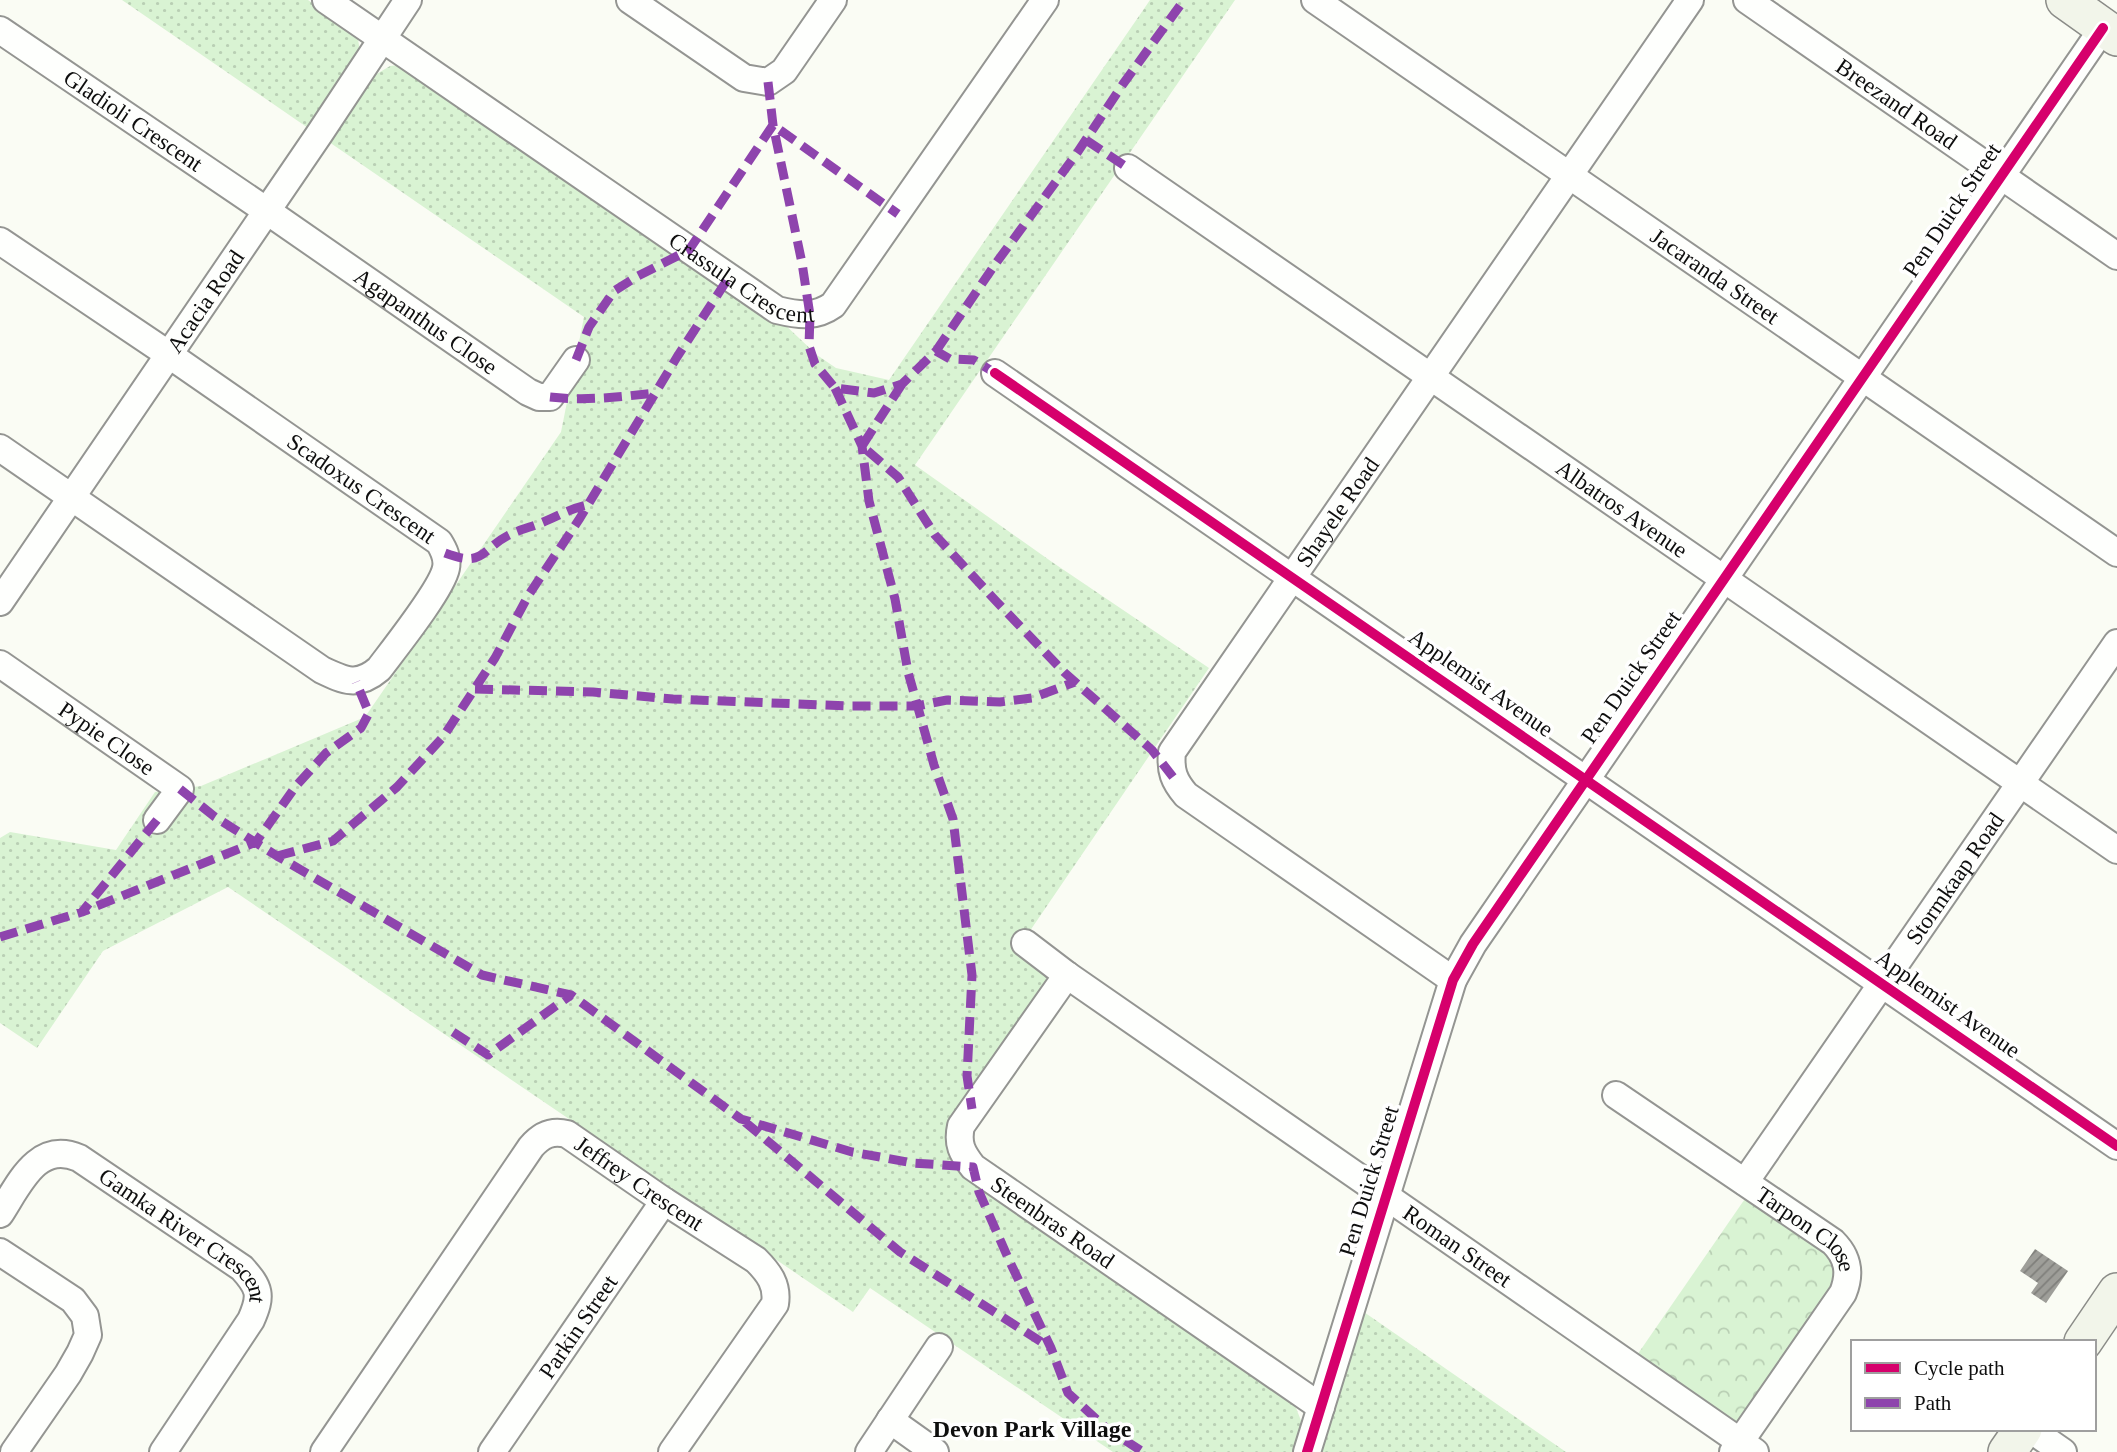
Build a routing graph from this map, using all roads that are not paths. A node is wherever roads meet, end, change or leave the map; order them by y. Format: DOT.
graph roads {
  1 [pos="326,0"];
  2 [pos="408,0"];
  3 [pos="630,0"];
  4 [pos="833,0"];
  5 [pos="1045,0"];
  6 [pos="1315,0"];
  7 [pos="1690,0"];
  8 [pos="1746,0"];
  9 [pos="2065,0"];
  10 [pos="0,30"];
  11 [pos="2110,32"];
  12 [pos="383,40"];
  13 [pos="1128,168"];
  14 [pos="1569,175"];
  15 [pos="2001,176"];
  16 [pos="267,211"];
  17 [pos="0,241"];
  18 [pos="2117,256"];
  19 [pos="168,354"];
  20 [pos="576,360"];
  21 [pos="995,373"];
  22 [pos="1431,376"];
  23 [pos="1863,377"];
  24 [pos="0,448"];
  25 [pos="71,497"];
  26 [pos="2117,553"];
  27 [pos="1292,578"];
  28 [pos="1724,579"];
  29 [pos="0,602"];
  30 [pos="2117,643"];
  31 [pos="0,664"];
  32 [pos="1586,780"];
  33 [pos="2020,783"];
  34 [pos="157,820"];
  35 [pos="2117,850"];
  36 [pos="1025,943"];
  37 [pos="1067,975"];
  38 [pos="1454,980"];
  39 [pos="1882,984"];
  40 [pos="1616,1095"];
  41 [pos="2117,1146"];
  42 [pos="1745,1182"];
  43 [pos="1386,1196"];
  44 [pos="664,1201"];
  45 [pos="0,1214"];
  46 [pos="0,1252"];
  47 [pos="2117,1292"];
  48 [pos="2084,1340"];
  49 [pos="939,1347"];
  50 [pos="1321,1407"];
  51 [pos="890,1420"];
  52 [pos="2022,1431"];
  53 [pos="2033,1431"];
  54 [pos="25,1448"];
  55 [pos="332,1449"];
  56 [pos="1743,1449"];
  57 [pos="163,1452"];
  58 [pos="492,1452"];
  59 [pos="672,1452"];
  60 [pos="869,1452"];
  61 [pos="935,1452"];
  62 [pos="1307,1452"];
  63 [pos="2007,1452"];
  64 [pos="2063,1452"];
  1 -- 12 [label="street, Crassula Crescent"];
  2 -- 12 [label="street, Acacia Road"];
  3 -- 4 [label="street"];
  5 -- 12 [label="street, Crassula Crescent"];
  6 -- 14 [label="street, Jacaranda Street"];
  7 -- 14 [label="street, Shayele Road"];
  8 -- 15 [label="street, Breezand Road"];
  9 -- 11 [label="street"];
  10 -- 16 [label="street, Gladioli Crescent"];
  11 -- 15 [label="street, Pen Duick Street"];
  12 -- 16 [label="street, Acacia Road"];
  13 -- 22 [label="street, Albatros Avenue"];
  14 -- 22 [label="street, Shayele Road"];
  14 -- 23 [label="street, Jacaranda Street"];
  15 -- 18 [label="street, Breezand Road"];
  15 -- 23 [label="street, Pen Duick Street"];
  16 -- 19 [label="street, Acacia Road"];
  16 -- 20 [label="street, Agapanthus Close"];
  17 -- 19 [label="street, Scadoxus Crescent"];
  19 -- 25 [label="street, Acacia Road"];
  19 -- 25 [label="street, Scadoxus Crescent"];
  21 -- 27 [label="street, Applemist Avenue"];
  22 -- 27 [label="street, Shayele Road"];
  22 -- 28 [label="street, Albatros Avenue"];
  23 -- 26 [label="street, Jacaranda Street"];
  23 -- 28 [label="street, Pen Duick Street"];
  24 -- 25 [label="street, Scadoxus Crescent"];
  25 -- 29 [label="street, Acacia Road"];
  27 -- 32 [label="street, Applemist Avenue"];
  27 -- 38 [label="street, Shayele Road"];
  28 -- 32 [label="street, Pen Duick Street"];
  28 -- 33 [label="street, Albatros Avenue"];
  30 -- 33 [label="street, Stormkaap Road"];
  31 -- 34 [label="street, Pypie Close"];
  32 -- 38 [label="street, Pen Duick Street"];
  32 -- 39 [label="street, Applemist Avenue"];
  33 -- 35 [label="street, Albatros Avenue"];
  33 -- 39 [label="street, Stormkaap Road"];
  36 -- 37 [label="street, Roman Street"];
  37 -- 43 [label="street, Roman Street"];
  37 -- 50 [label="street, Steenbras Road"];
  38 -- 43 [label="street, Pen Duick Street"];
  39 -- 41 [label="street, Applemist Avenue"];
  39 -- 42 [label="street, Stormkaap Road"];
  40 -- 42 [label="street, Tarpon Close"];
  42 -- 56 [label="street, Tarpon Close"];
  43 -- 50 [label="street, Pen Duick Street"];
  43 -- 56 [label="street, Roman Street"];
  44 -- 55 [label="street, Jeffrey Crescent"];
  44 -- 58 [label="street, Parkin Street"];
  44 -- 59 [label="street, Jeffrey Crescent"];
  45 -- 57 [label="street, Gamka River Crescent"];
  46 -- 54 [label="street"];
  47 -- 48 [label="street"];
  49 -- 51 [label="street"];
  50 -- 62 [label="street, Pen Duick Street"];
  51 -- 60 [label="street"];
  51 -- 61 [label="street"];
  52 -- 63 [label="street"];
  53 -- 64 [label="street"];
}
